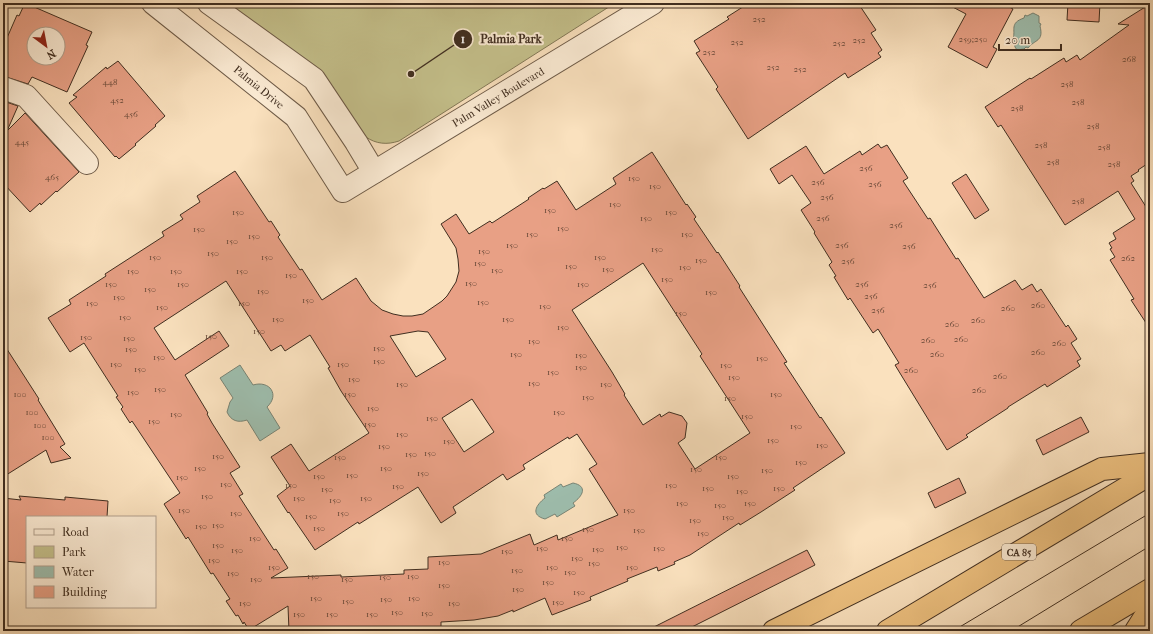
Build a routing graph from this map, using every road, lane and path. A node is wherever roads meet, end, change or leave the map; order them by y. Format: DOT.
graph roads {
  1 [pos="153,3"];
  2 [pos="209,3"];
  3 [pos="653,3"];
  4 [pos="3,88"];
  5 [pos="87,163"];
  6 [pos="374,172"];
  7 [pos="343,191"];
  8 [pos="1150,464"];
  9 [pos="1150,474"];
  10 [pos="1150,590"];
  11 [pos="1150,609"];
  12 [pos="774,631"];
  13 [pos="888,631"];
  14 [pos="1081,631"];
  15 [pos="1136,631"];
  1 -- 7 [label="street, Palmia Drive"];
  2 -- 6 [label="street"];
  3 -- 6 [label="street, Palm Valley Boulevard"];
  4 -- 5 [label="street"];
  6 -- 7 [label="street, Palm Valley Boulevard"];
  8 -- 12 [label="highway"];
  9 -- 13 [label="highway, CA 85"];
  10 -- 14 [label="highway"];
  11 -- 15 [label="highway"];
}
